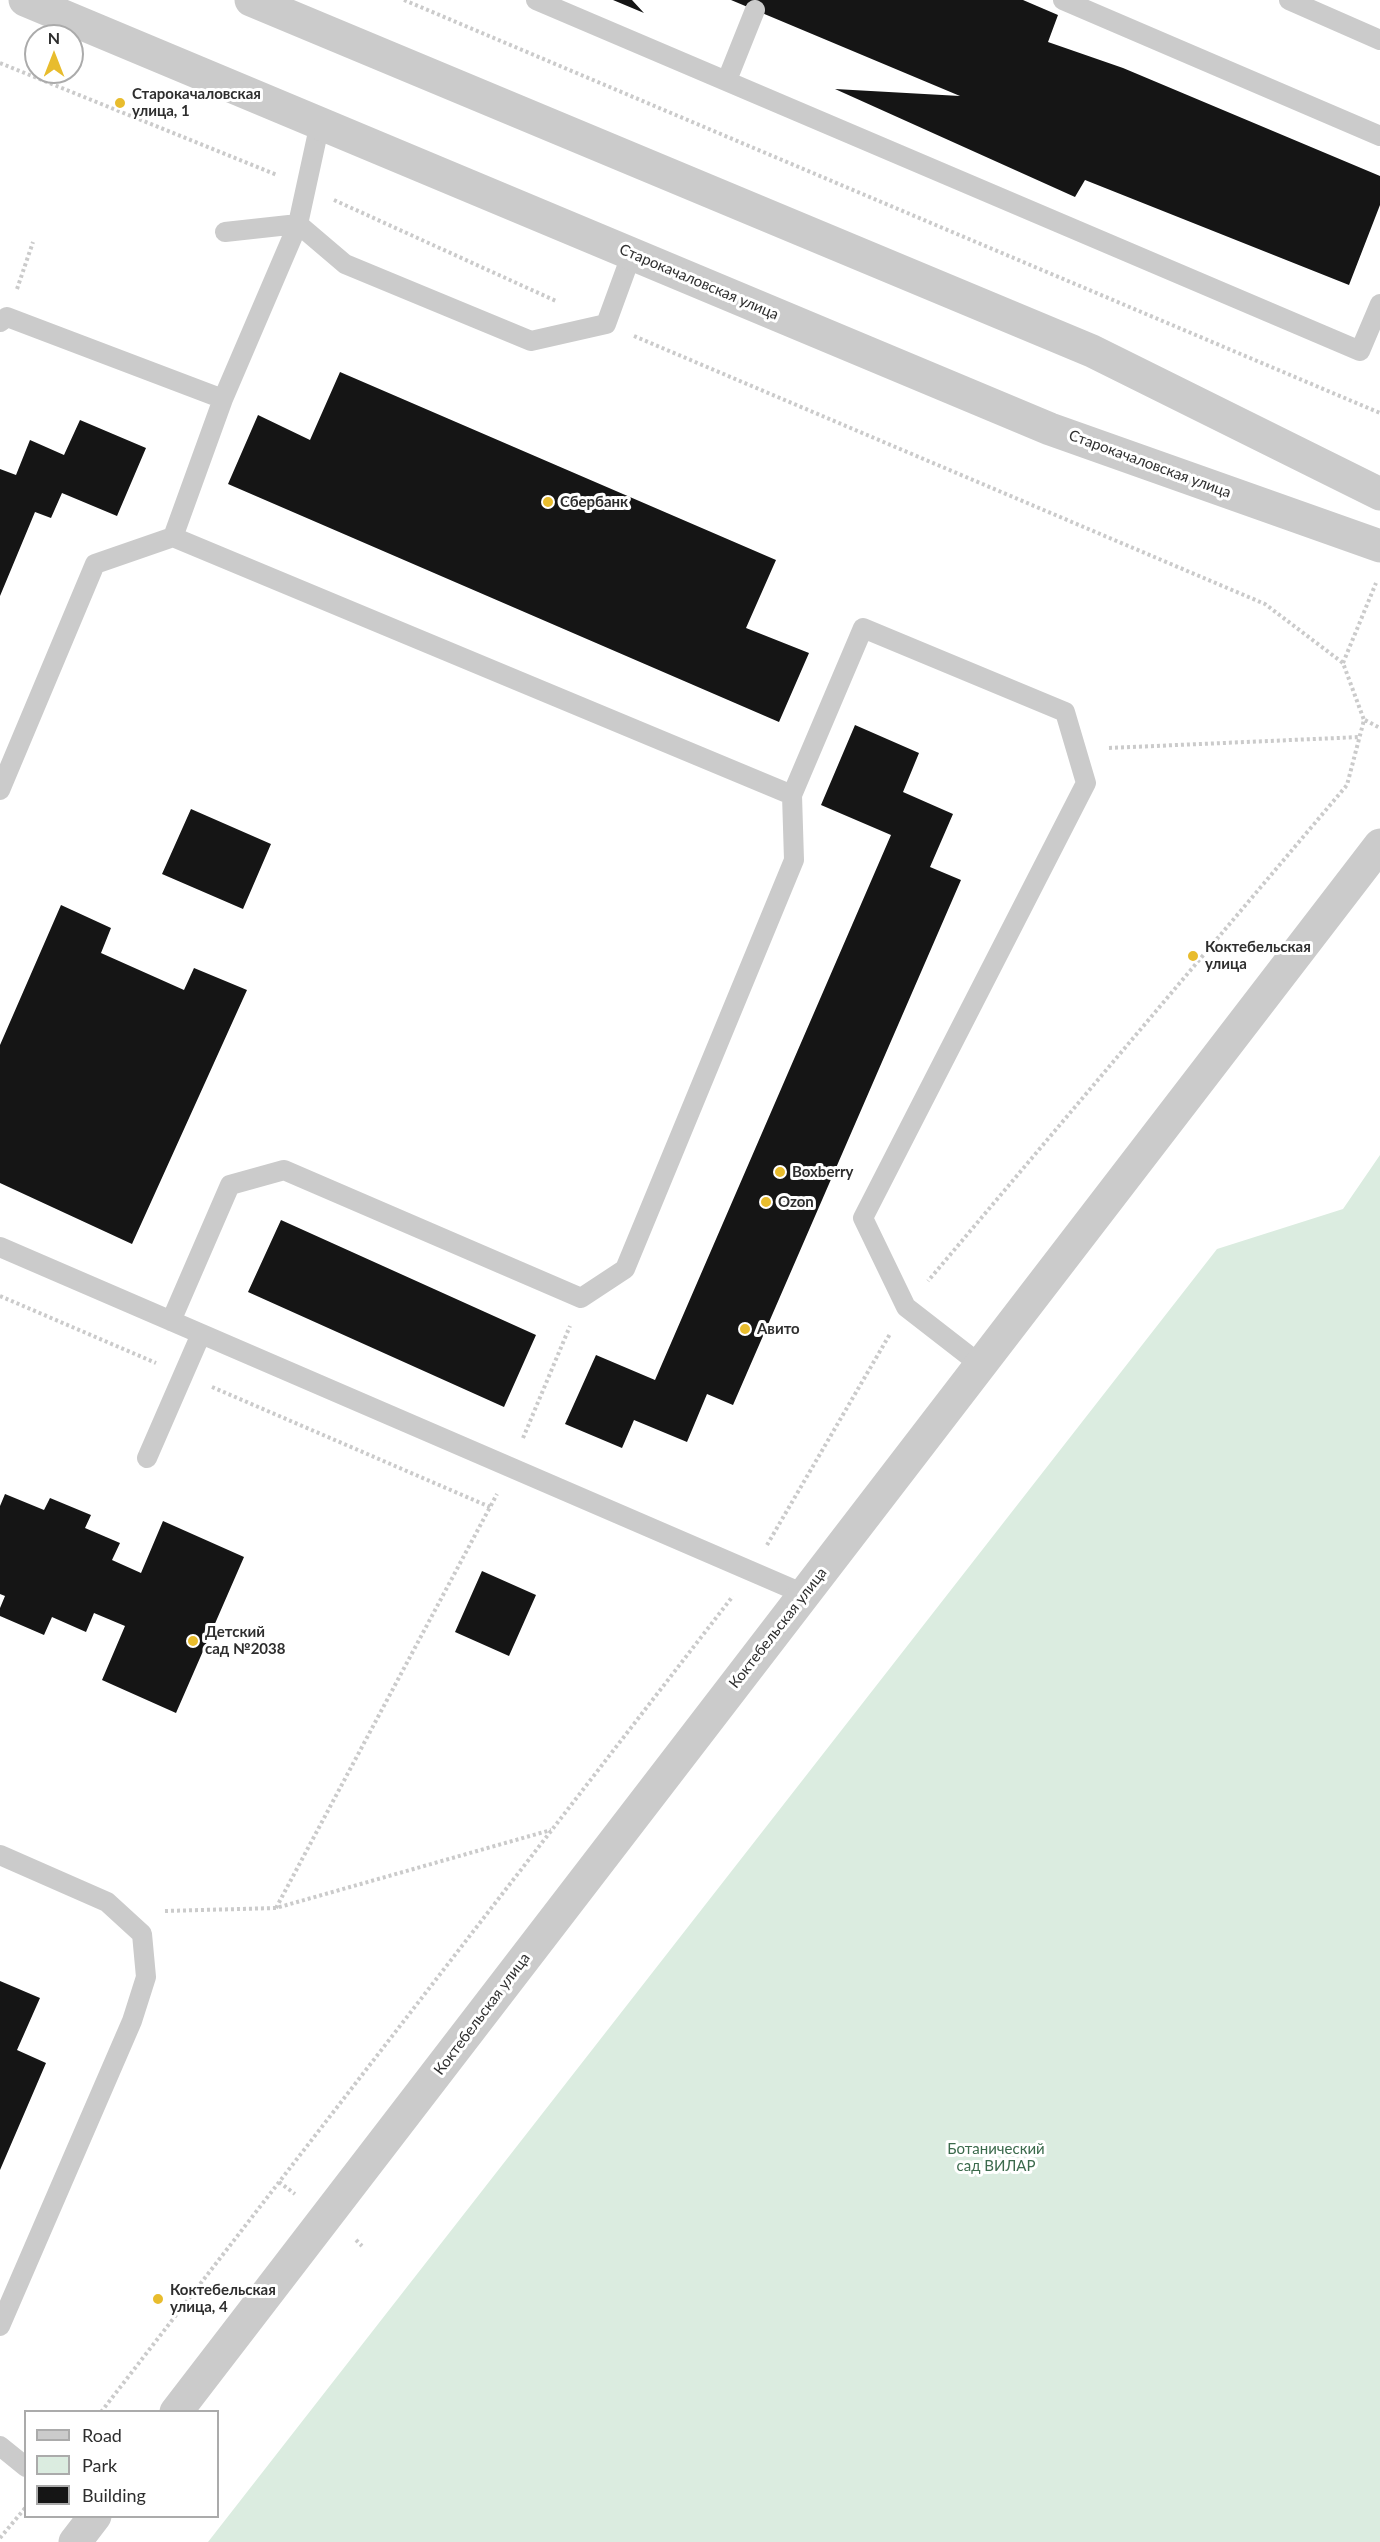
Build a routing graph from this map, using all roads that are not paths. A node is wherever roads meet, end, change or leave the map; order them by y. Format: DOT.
graph roads {
  1 [pos="25,0"];
  2 [pos="251,0"];
  3 [pos="536,0"];
  4 [pos="1063,0"];
  5 [pos="1289,0"];
  6 [pos="755,10"];
  7 [pos="1380,40"];
  8 [pos="727,80"];
  9 [pos="320,123"];
  10 [pos="1380,136"];
  11 [pos="298,224"];
  12 [pos="225,232"];
  13 [pos="632,254"];
  14 [pos="1380,304"];
  15 [pos="0,322"];
  16 [pos="223,399"];
  17 [pos="1380,495"];
  18 [pos="173,537"];
  19 [pos="1380,546"];
  20 [pos="0,790"];
  21 [pos="792,795"];
  22 [pos="1380,845"];
  23 [pos="0,1247"];
  24 [pos="171,1321"];
  25 [pos="201,1334"];
  26 [pos="982,1366"];
  27 [pos="147,1458"];
  28 [pos="804,1594"];
  29 [pos="0,1855"];
  30 [pos="0,2326"];
  31 [pos="178,2410"];
  32 [pos="0,2446"];
  33 [pos="24,2465"];
  1 -- 9 [label="street, Старокачаловская улица"];
  2 -- 17 [label="street"];
  3 -- 8 [label="lane"];
  4 -- 10 [label="lane"];
  5 -- 7 [label="lane"];
  6 -- 8 [label="lane"];
  8 -- 14 [label="lane"];
  9 -- 11 [label="lane"];
  9 -- 13 [label="street, Старокачаловская улица"];
  11 -- 12 [label="lane"];
  11 -- 13 [label="lane"];
  11 -- 16 [label="lane"];
  13 -- 19 [label="street, Старокачаловская улица"];
  15 -- 16 [label="lane"];
  16 -- 18 [label="lane"];
  18 -- 20 [label="lane"];
  18 -- 21 [label="lane"];
  21 -- 24 [label="lane"];
  21 -- 26 [label="lane"];
  22 -- 26 [label="street, Коктебельская улица"];
  23 -- 24 [label="lane"];
  24 -- 25 [label="lane"];
  25 -- 27 [label="lane"];
  25 -- 28 [label="lane"];
  26 -- 28 [label="street, Коктебельская улица"];
  28 -- 31 [label="street, Коктебельская улица"];
  29 -- 30 [label="lane"];
  32 -- 33 [label="lane"];
}
